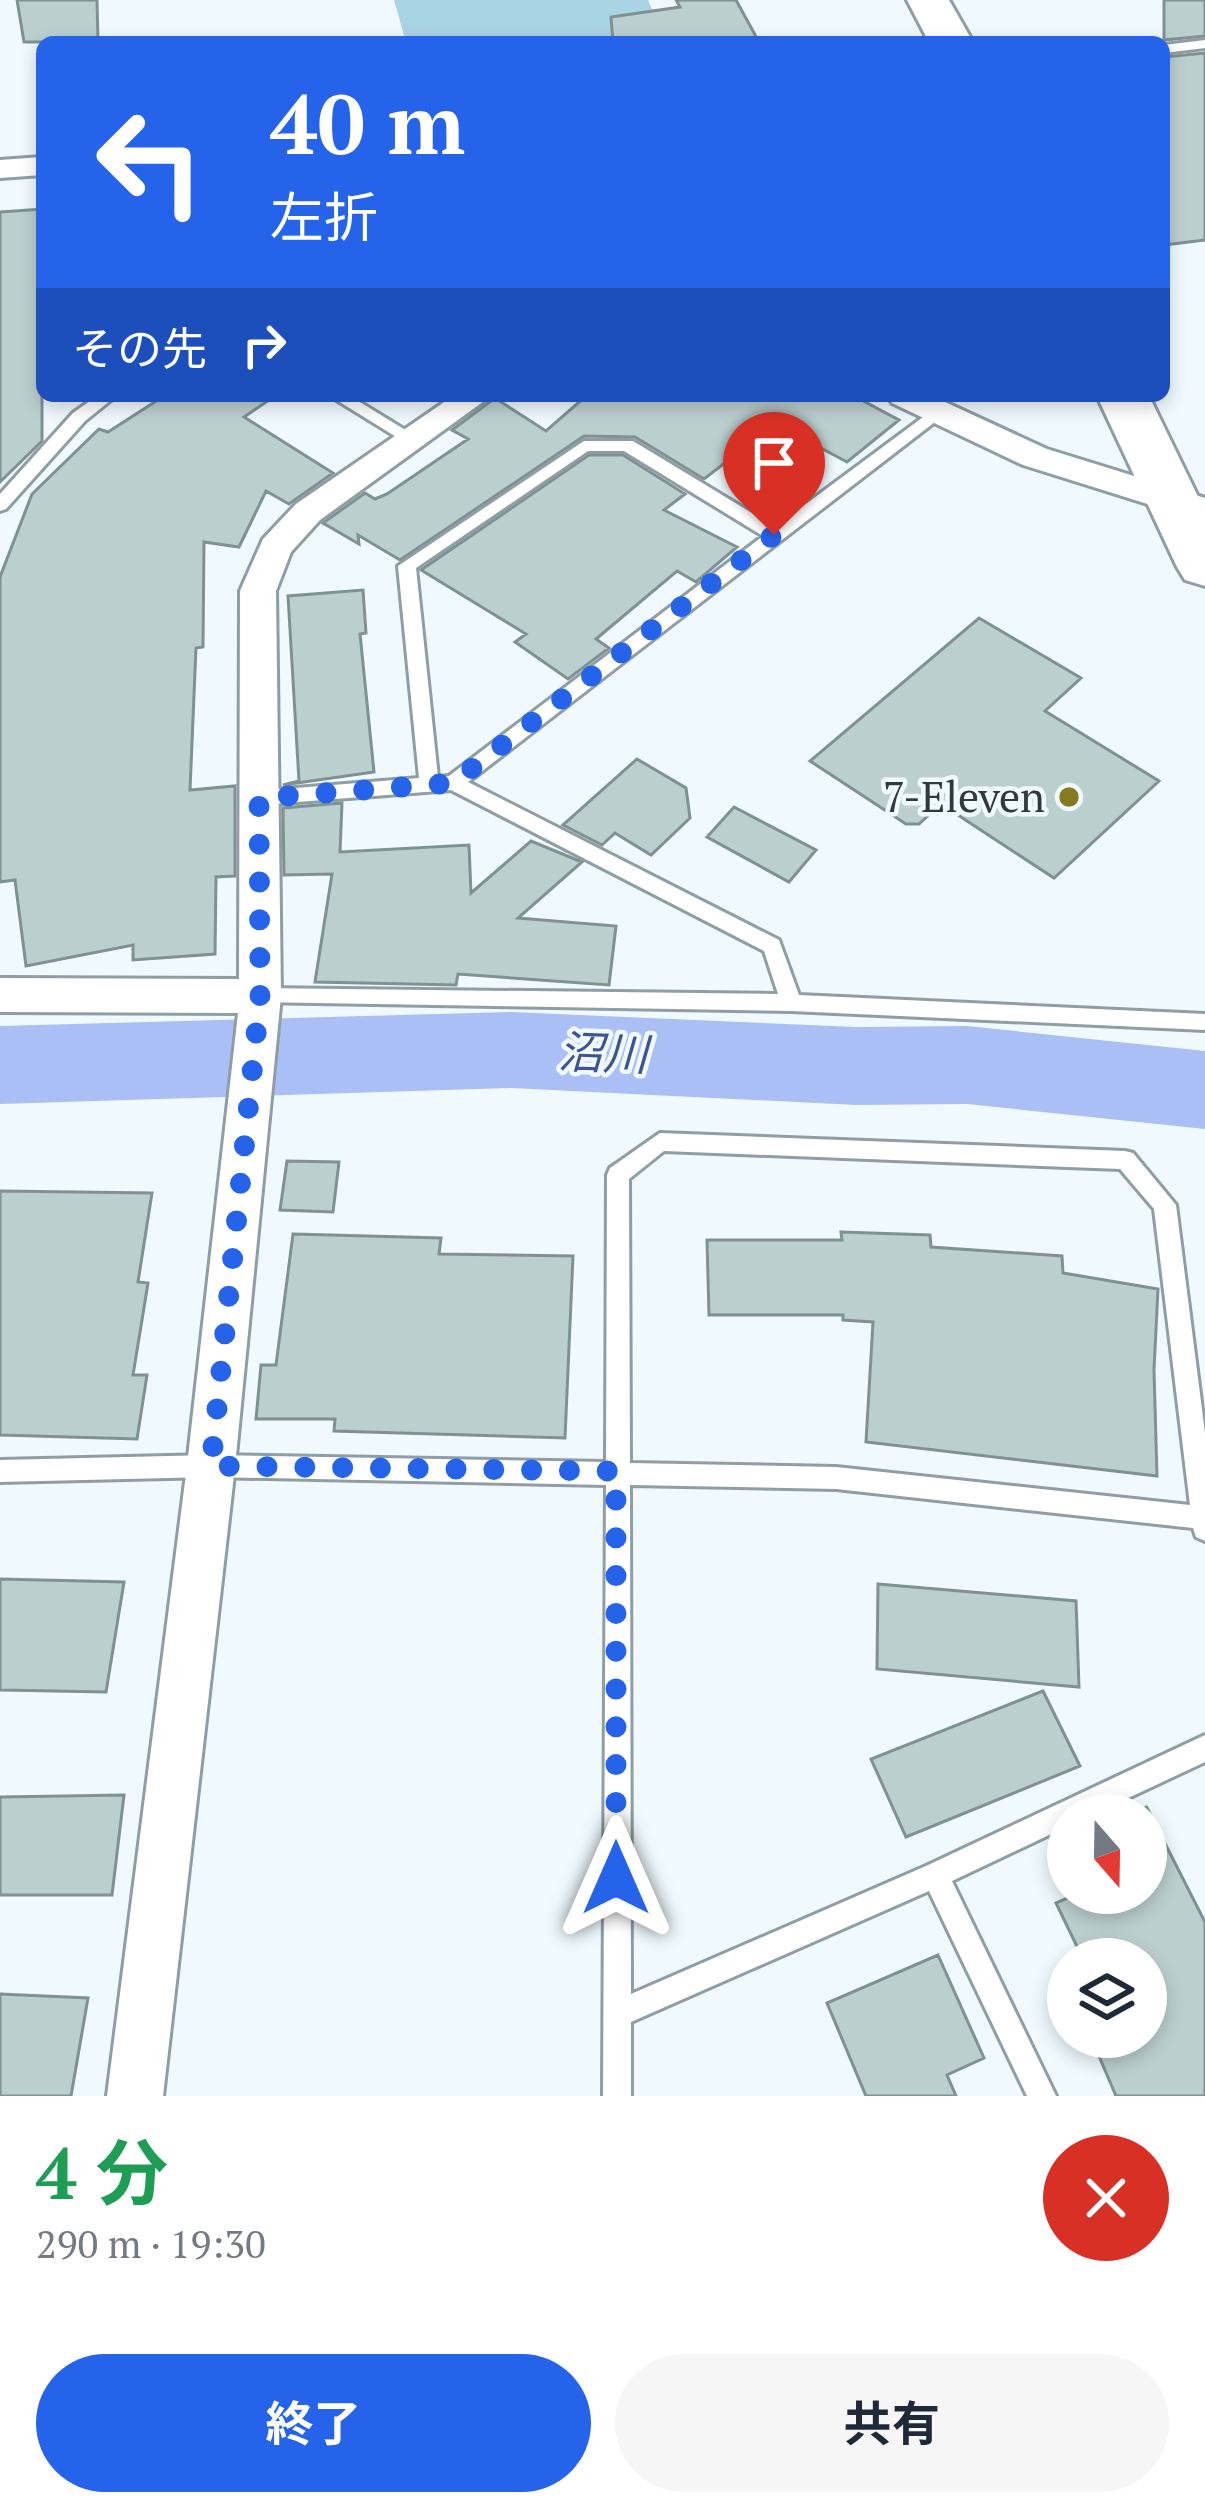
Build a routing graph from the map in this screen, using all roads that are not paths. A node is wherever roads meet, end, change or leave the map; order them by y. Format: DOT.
graph roads {
  1 [pos="928,0"];
  2 [pos="961,0"];
  3 [pos="948,36"];
  4 [pos="981,36"];
  5 [pos="1205,44"];
  6 [pos="1170,48"];
  7 [pos="36,166"];
  8 [pos="0,169"];
  9 [pos="100,402"];
  10 [pos="348,402"];
  11 [pos="466,402"];
  12 [pos="918,402"];
  13 [pos="1127,402"];
  14 [pos="1168,402"];
  15 [pos="938,411"];
  16 [pos="412,439"];
  17 [pos="1195,494"];
  18 [pos="1,498"];
  19 [pos="774,535"];
  20 [pos="1205,567"];
  21 [pos="429,782"];
  22 [pos="453,783"];
  23 [pos="259,798"];
  24 [pos="0,995"];
  25 [pos="260,996"];
  26 [pos="791,1004"];
  27 [pos="1205,1022"];
  28 [pos="211,1466"];
  29 [pos="0,1471"];
  30 [pos="616,1471"];
  31 [pos="1204,1518"];
  32 [pos="1205,1529"];
  33 [pos="1205,1748"];
  34 [pos="935,1875"];
  35 [pos="617,2014"];
  36 [pos="135,2096"];
  37 [pos="617,2096"];
  38 [pos="1042,2096"];
  1 -- 3 [label="highway"];
  2 -- 4 [label="highway"];
  5 -- 6 [label="lane"];
  7 -- 8 [label="street"];
  9 -- 18 [label="lane"];
  10 -- 16 [label="lane"];
  11 -- 16 [label="street"];
  12 -- 15 [label="street"];
  13 -- 17 [label="highway"];
  14 -- 17 [label="highway"];
  15 -- 17 [label="street"];
  15 -- 19 [label="lane"];
  16 -- 23 [label="street"];
  17 -- 20 [label="highway"];
  19 -- 21 [label="lane"];
  19 -- 22 [label="lane"];
  21 -- 22 [label="lane"];
  21 -- 23 [label="lane"];
  22 -- 26 [label="lane"];
  23 -- 25 [label="street"];
  24 -- 25 [label="street"];
  25 -- 26 [label="lane"];
  25 -- 28 [label="street"];
  26 -- 27 [label="lane"];
  28 -- 29 [label="lane"];
  28 -- 30 [label="lane"];
  28 -- 36 [label="street"];
  30 -- 31 [label="lane"];
  30 -- 31 [label="lane"];
  30 -- 35 [label="lane"];
  31 -- 32 [label="lane"];
  33 -- 34 [label="lane"];
  34 -- 35 [label="lane"];
  34 -- 38 [label="lane"];
  35 -- 37 [label="lane"];
}
